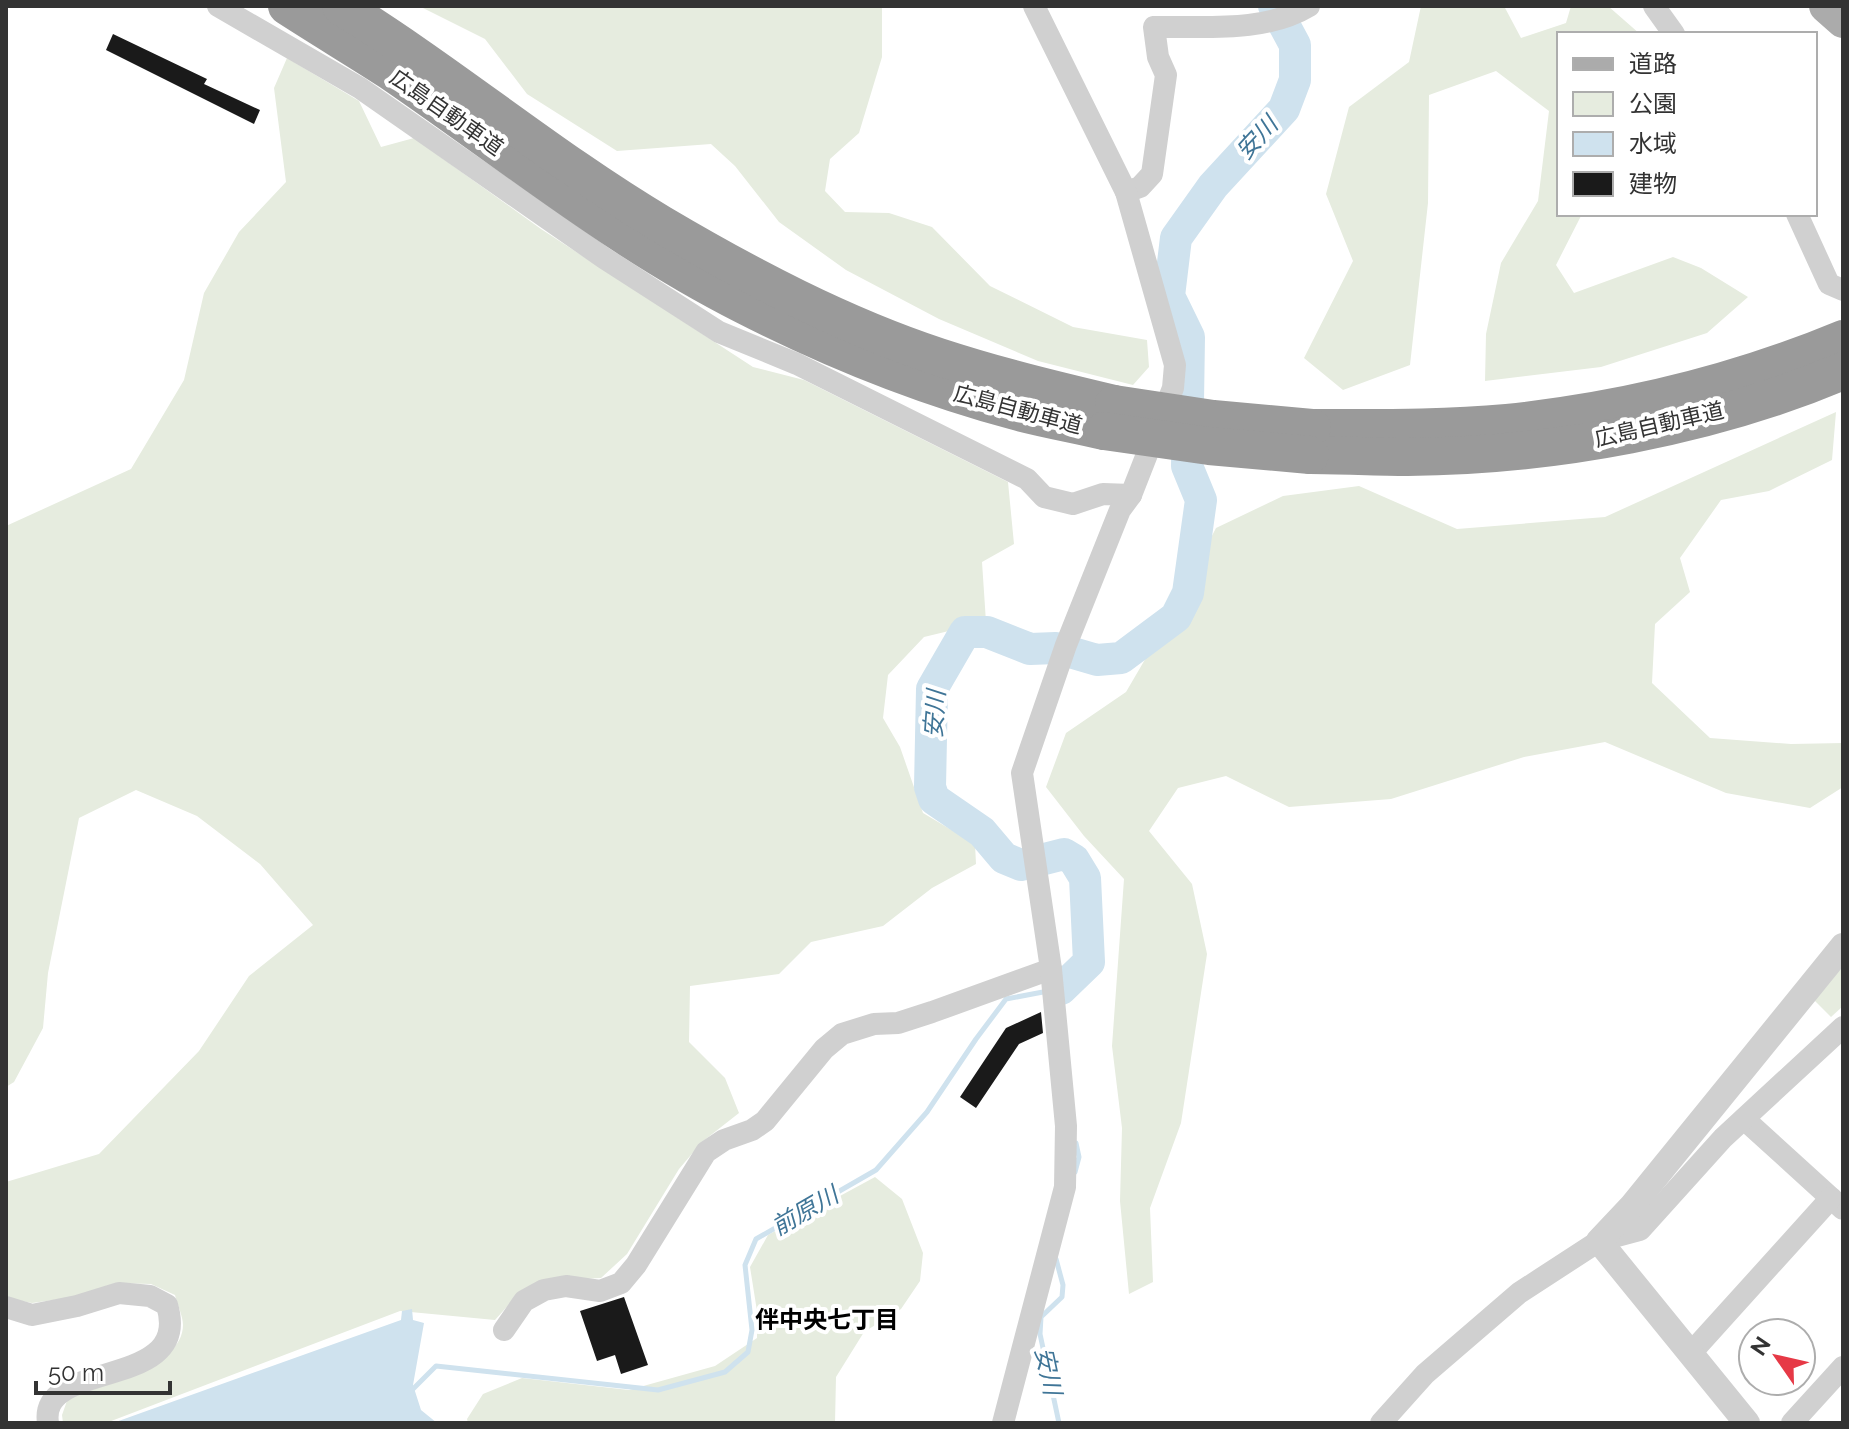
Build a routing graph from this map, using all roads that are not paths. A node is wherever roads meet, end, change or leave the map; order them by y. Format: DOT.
graph roads {
  1 [pos="218,6"];
  2 [pos="287,6"];
  3 [pos="341,6"];
  4 [pos="1034,6"];
  5 [pos="1654,6"];
  6 [pos="1826,6"];
  7 [pos="1291,15"];
  8 [pos="1843,21"];
  9 [pos="1673,32"];
  10 [pos="1126,192"];
  11 [pos="1798,216"];
  12 [pos="1843,290"];
  13 [pos="1835,358"];
  14 [pos="1109,418"];
  15 [pos="1131,495"];
  16 [pos="1843,946"];
  17 [pos="1051,969"];
  18 [pos="1840,1036"];
  19 [pos="1744,1119"];
  20 [pos="1837,1204"];
  21 [pos="1599,1241"];
  22 [pos="6,1307"];
  23 [pos="504,1330"];
  24 [pos="1690,1354"];
  25 [pos="1841,1373"];
  26 [pos="48,1423"];
  27 [pos="1003,1423"];
  28 [pos="1381,1423"];
  29 [pos="1747,1423"];
  30 [pos="1792,1423"];
  1 -- 15 [label="street"];
  2 -- 14 [label="highway, 広島自動車道"];
  3 -- 14 [label="highway, 広島自動車道"];
  4 -- 10 [label="street"];
  5 -- 9 [label="street"];
  6 -- 8 [label="main road"];
  7 -- 10 [label="street"];
  10 -- 15 [label="street"];
  11 -- 12 [label="street"];
  13 -- 14 [label="highway, 広島自動車道, bridge"];
  15 -- 17 [label="street"];
  16 -- 21 [label="street"];
  17 -- 23 [label="street"];
  17 -- 27 [label="street"];
  18 -- 19 [label="street"];
  19 -- 20 [label="street"];
  19 -- 21 [label="street"];
  20 -- 24 [label="street"];
  21 -- 24 [label="street"];
  21 -- 28 [label="street"];
  22 -- 26 [label="street"];
  24 -- 29 [label="street"];
  25 -- 30 [label="street"];
}
